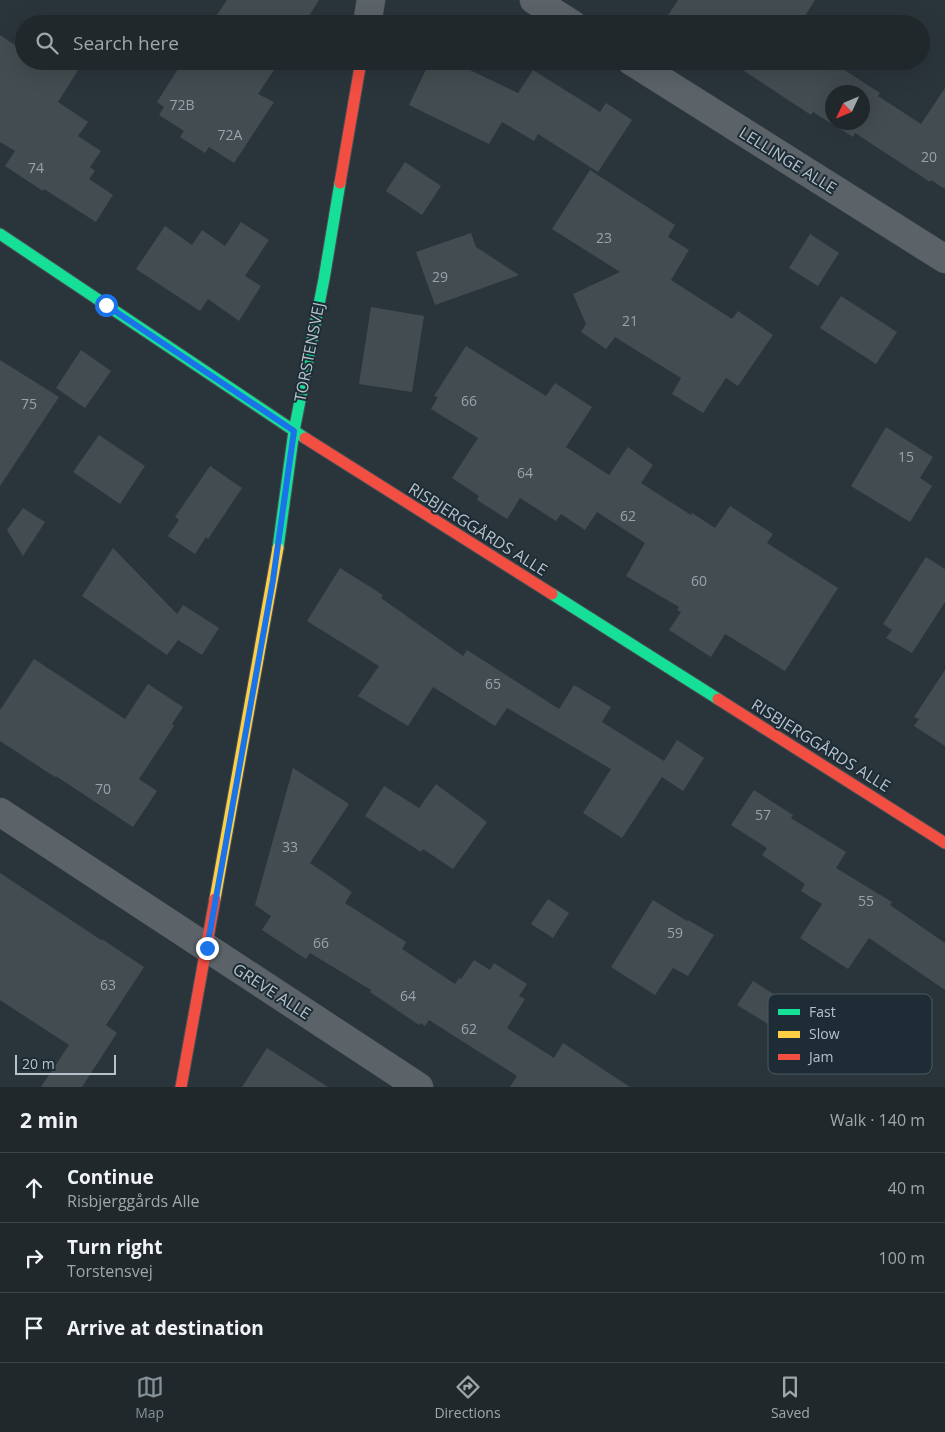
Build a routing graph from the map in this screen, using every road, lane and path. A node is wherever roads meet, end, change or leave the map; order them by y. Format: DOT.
graph roads {
  1 [pos="371,0"];
  2 [pos="534,0"];
  3 [pos="368,15"];
  4 [pos="558,15"];
  5 [pos="359,70"];
  6 [pos="645,70"];
  7 [pos="0,234"];
  8 [pos="945,259"];
  9 [pos="294,431"];
  10 [pos="0,812"];
  11 [pos="945,842"];
  12 [pos="207,948"];
  13 [pos="181,1087"];
  14 [pos="419,1087"];
  1 -- 3 [label="street"];
  2 -- 4 [label="street"];
  5 -- 9 [label="street, TORSTENSVEJ"];
  6 -- 8 [label="street, LELLINGE ALLE"];
  7 -- 9 [label="street, RISBJERGGÅRDS ALLE"];
  9 -- 11 [label="street, RISBJERGGÅRDS ALLE"];
  9 -- 12 [label="street, TORSTENSVEJ"];
  10 -- 12 [label="street, GREVE ALLE"];
  12 -- 13 [label="street, TORSTENSVEJ"];
  12 -- 14 [label="street, GREVE ALLE"];
}
